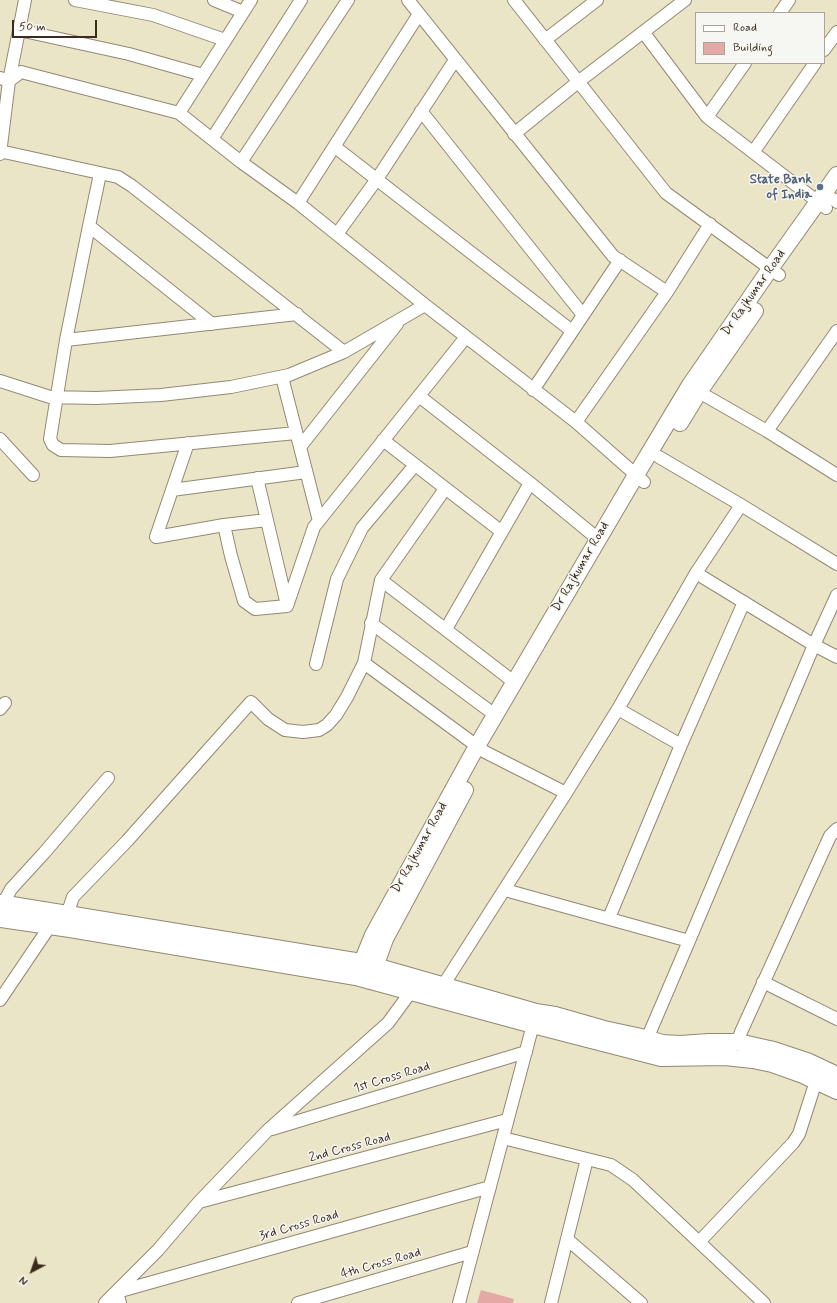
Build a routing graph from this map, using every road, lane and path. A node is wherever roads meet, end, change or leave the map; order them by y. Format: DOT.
graph roads {
  1 [pos="25,0"];
  2 [pos="75,0"];
  3 [pos="214,0"];
  4 [pos="251,0"];
  5 [pos="301,0"];
  6 [pos="348,0"];
  7 [pos="408,0"];
  8 [pos="596,0"];
  9 [pos="685,0"];
  10 [pos="788,1"];
  11 [pos="520,2"];
  12 [pos="243,12"];
  13 [pos="781,12"];
  14 [pos="419,14"];
  15 [pos="19,30"];
  16 [pos="837,32"];
  17 [pos="644,33"];
  18 [pos="225,40"];
  19 [pos="545,40"];
  20 [pos="825,49"];
  21 [pos="455,60"];
  22 [pos="744,64"];
  23 [pos="814,64"];
  24 [pos="203,76"];
  25 [pos="4,79"];
  26 [pos="578,82"];
  27 [pos="421,111"];
  28 [pos="179,113"];
  29 [pos="707,116"];
  30 [pos="514,134"];
  31 [pos="212,139"];
  32 [pos="335,147"];
  33 [pos="754,151"];
  34 [pos="0,152"];
  35 [pos="241,162"];
  36 [pos="100,174"];
  37 [pos="837,175"];
  38 [pos="377,179"];
  39 [pos="830,201"];
  40 [pos="298,203"];
  41 [pos="710,224"];
  42 [pos="89,226"];
  43 [pos="337,234"];
  44 [pos="620,260"];
  45 [pos="775,272"];
  46 [pos="667,292"];
  47 [pos="426,305"];
  48 [pos="297,314"];
  49 [pos="583,315"];
  50 [pos="401,319"];
  51 [pos="212,324"];
  52 [pos="572,331"];
  53 [pos="837,331"];
  54 [pos="466,337"];
  55 [pos="66,340"];
  56 [pos="344,352"];
  57 [pos="282,377"];
  58 [pos="0,382"];
  59 [pos="534,390"];
  60 [pos="699,392"];
  61 [pos="419,396"];
  62 [pos="56,397"];
  63 [pos="576,422"];
  64 [pos="767,431"];
  65 [pos="296,433"];
  66 [pos="0,439"];
  67 [pos="383,440"];
  68 [pos="188,443"];
  69 [pos="300,447"];
  70 [pos="659,457"];
  71 [pos="415,465"];
  72 [pos="306,472"];
  73 [pos="837,474"];
  74 [pos="32,475"];
  75 [pos="257,478"];
  76 [pos="640,479"];
  77 [pos="530,483"];
  78 [pos="445,489"];
  79 [pos="172,490"];
  80 [pos="741,505"];
  81 [pos="267,520"];
  82 [pos="319,521"];
  83 [pos="224,525"];
  84 [pos="502,532"];
  85 [pos="598,539"];
  86 [pos="837,564"];
  87 [pos="696,573"];
  88 [pos="381,580"];
  89 [pos="837,595"];
  90 [pos="744,602"];
  91 [pos="287,606"];
  92 [pos="371,623"];
  93 [pos="446,629"];
  94 [pos="814,645"];
  95 [pos="837,657"];
  96 [pos="364,663"];
  97 [pos="316,664"];
  98 [pos="514,682"];
  99 [pos="618,709"];
  100 [pos="495,715"];
  101 [pos="681,745"];
  102 [pos="481,749"];
  103 [pos="108,778"];
  104 [pos="566,794"];
  105 [pos="837,830"];
  106 [pos="505,890"];
  107 [pos="1,909"];
  108 [pos="68,915"];
  109 [pos="609,918"];
  110 [pos="50,926"];
  111 [pos="689,941"];
  112 [pos="368,964"];
  113 [pos="363,979"];
  114 [pos="763,982"];
  115 [pos="444,984"];
  116 [pos="410,993"];
  117 [pos="0,1000"];
  118 [pos="535,1018"];
  119 [pos="837,1019"];
  120 [pos="738,1042"];
  121 [pos="644,1046"];
  122 [pos="526,1052"];
  123 [pos="837,1076"];
  124 [pos="816,1081"];
  125 [pos="837,1091"];
  126 [pos="508,1120"];
  127 [pos="267,1130"];
  128 [pos="503,1138"];
  129 [pos="587,1159"];
  130 [pos="490,1187"];
  131 [pos="199,1202"];
  132 [pos="567,1239"];
  133 [pos="699,1242"];
  134 [pos="472,1252"];
  135 [pos="118,1297"];
  136 [pos="456,1302"];
  137 [pos="105,1303"];
  138 [pos="298,1303"];
  139 [pos="551,1303"];
  140 [pos="642,1303"];
  141 [pos="764,1303"];
  1 -- 15 [label="street"];
  2 -- 18 [label="street"];
  3 -- 12 [label="street"];
  4 -- 12 [label="street"];
  5 -- 31 [label="street"];
  6 -- 35 [label="street"];
  7 -- 14 [label="street"];
  8 -- 19 [label="street"];
  9 -- 17 [label="street"];
  10 -- 13 [label="street"];
  11 -- 19 [label="street"];
  12 -- 18 [label="street"];
  14 -- 21 [label="street"];
  14 -- 32 [label="street"];
  15 -- 24 [label="street"];
  15 -- 25 [label="street"];
  16 -- 20 [label="street"];
  17 -- 26 [label="street"];
  17 -- 29 [label="street"];
  18 -- 24 [label="street"];
  19 -- 26 [label="street"];
  21 -- 27 [label="street"];
  21 -- 30 [label="street"];
  22 -- 29 [label="street"];
  23 -- 33 [label="street"];
  24 -- 28 [label="street"];
  25 -- 28 [label="street"];
  25 -- 34 [label="street"];
  26 -- 30 [label="street"];
  26 -- 41 [label="street"];
  27 -- 38 [label="street"];
  27 -- 49 [label="street"];
  28 -- 31 [label="street"];
  29 -- 33 [label="street"];
  30 -- 44 [label="street"];
  31 -- 35 [label="street"];
  32 -- 38 [label="street"];
  32 -- 40 [label="street"];
  33 -- 39 [label="street"];
  34 -- 36 [label="street"];
  35 -- 40 [label="street"];
  36 -- 42 [label="street"];
  36 -- 48 [label="street"];
  37 -- 39 [label="main road, Dr Rajkumar Road"];
  38 -- 43 [label="street"];
  38 -- 52 [label="street"];
  39 -- 45 [label="main road, Dr Rajkumar Road"];
  40 -- 43 [label="street"];
  41 -- 45 [label="street"];
  41 -- 46 [label="street"];
  42 -- 51 [label="street"];
  42 -- 55 [label="street"];
  43 -- 47 [label="street"];
  44 -- 46 [label="street"];
  44 -- 49 [label="street"];
  45 -- 60 [label="main road, Dr Rajkumar Road"];
  45 -- 76 [label="main road, Dr Rajkumar Road"];
  46 -- 63 [label="street"];
  47 -- 50 [label="street"];
  47 -- 54 [label="street"];
  48 -- 51 [label="street"];
  48 -- 56 [label="street"];
  49 -- 52 [label="street"];
  50 -- 56 [label="street"];
  50 -- 69 [label="street"];
  51 -- 55 [label="street"];
  52 -- 59 [label="street"];
  53 -- 64 [label="street"];
  54 -- 59 [label="street"];
  54 -- 61 [label="street"];
  55 -- 62 [label="street"];
  56 -- 57 [label="street"];
  57 -- 62 [label="street"];
  57 -- 65 [label="street"];
  58 -- 62 [label="street"];
  59 -- 63 [label="street"];
  60 -- 64 [label="street"];
  60 -- 70 [label="main road, Dr Rajkumar Road"];
  61 -- 67 [label="street"];
  61 -- 77 [label="street"];
  62 -- 68 [label="street"];
  63 -- 76 [label="street"];
  64 -- 73 [label="street"];
  65 -- 68 [label="street"];
  65 -- 69 [label="street"];
  66 -- 74 [label="street"];
  67 -- 71 [label="street"];
  67 -- 82 [label="street"];
  68 -- 79 [label="street"];
  69 -- 72 [label="street"];
  70 -- 76 [label="main road, Dr Rajkumar Road"];
  70 -- 80 [label="street"];
  71 -- 78 [label="street"];
  71 -- 97 [label="street"];
  72 -- 75 [label="street"];
  72 -- 82 [label="street"];
  75 -- 79 [label="street"];
  75 -- 81 [label="street"];
  76 -- 85 [label="main road, Dr Rajkumar Road"];
  76 -- 102 [label="main road, Dr Rajkumar Road"];
  77 -- 84 [label="street"];
  77 -- 85 [label="street"];
  78 -- 84 [label="street"];
  78 -- 88 [label="street"];
  79 -- 83 [label="street"];
  80 -- 86 [label="street"];
  80 -- 87 [label="street"];
  81 -- 83 [label="street"];
  81 -- 91 [label="street"];
  82 -- 91 [label="street"];
  83 -- 91 [label="street"];
  84 -- 93 [label="street"];
  85 -- 98 [label="main road, Dr Rajkumar Road"];
  87 -- 90 [label="street"];
  87 -- 99 [label="street"];
  88 -- 92 [label="street"];
  88 -- 93 [label="street"];
  89 -- 94 [label="street"];
  90 -- 94 [label="street"];
  90 -- 101 [label="street"];
  92 -- 96 [label="street"];
  92 -- 100 [label="street"];
  93 -- 98 [label="street"];
  94 -- 95 [label="street"];
  94 -- 111 [label="street"];
  96 -- 102 [label="street"];
  96 -- 108 [label="street"];
  98 -- 100 [label="main road, Dr Rajkumar Road"];
  99 -- 101 [label="street"];
  99 -- 104 [label="street"];
  100 -- 102 [label="main road, Dr Rajkumar Road"];
  101 -- 109 [label="street"];
  102 -- 104 [label="street"];
  102 -- 112 [label="main road, Dr Rajkumar Road"];
  103 -- 107 [label="street"];
  104 -- 106 [label="street"];
  105 -- 114 [label="street"];
  106 -- 109 [label="street"];
  106 -- 115 [label="street"];
  107 -- 108 [label="main road"];
  107 -- 110 [label="main road"];
  108 -- 112 [label="main road"];
  109 -- 111 [label="street"];
  110 -- 113 [label="main road"];
  110 -- 117 [label="street"];
  111 -- 121 [label="street"];
  112 -- 113 [label="main road, Dr Rajkumar Road"];
  112 -- 115 [label="main road"];
  113 -- 116 [label="main road"];
  114 -- 119 [label="street"];
  114 -- 120 [label="street"];
  115 -- 118 [label="main road"];
  116 -- 118 [label="main road"];
  116 -- 127 [label="street"];
  118 -- 121 [label="main road"];
  118 -- 122 [label="street"];
  120 -- 121 [label="main road"];
  120 -- 123 [label="main road"];
  121 -- 124 [label="main road"];
  122 -- 126 [label="street"];
  122 -- 127 [label="street, 1st Cross Road"];
  124 -- 125 [label="main road"];
  124 -- 133 [label="street"];
  126 -- 128 [label="street"];
  126 -- 131 [label="street, 2nd Cross Road"];
  127 -- 131 [label="street"];
  128 -- 129 [label="street"];
  128 -- 130 [label="street"];
  129 -- 132 [label="street"];
  129 -- 133 [label="street"];
  130 -- 134 [label="street"];
  130 -- 135 [label="street, 3rd Cross Road"];
  131 -- 135 [label="street"];
  132 -- 139 [label="street"];
  132 -- 140 [label="street"];
  133 -- 141 [label="street"];
  134 -- 136 [label="street"];
  134 -- 138 [label="street, 4th Cross Road"];
  135 -- 137 [label="street"];
}
